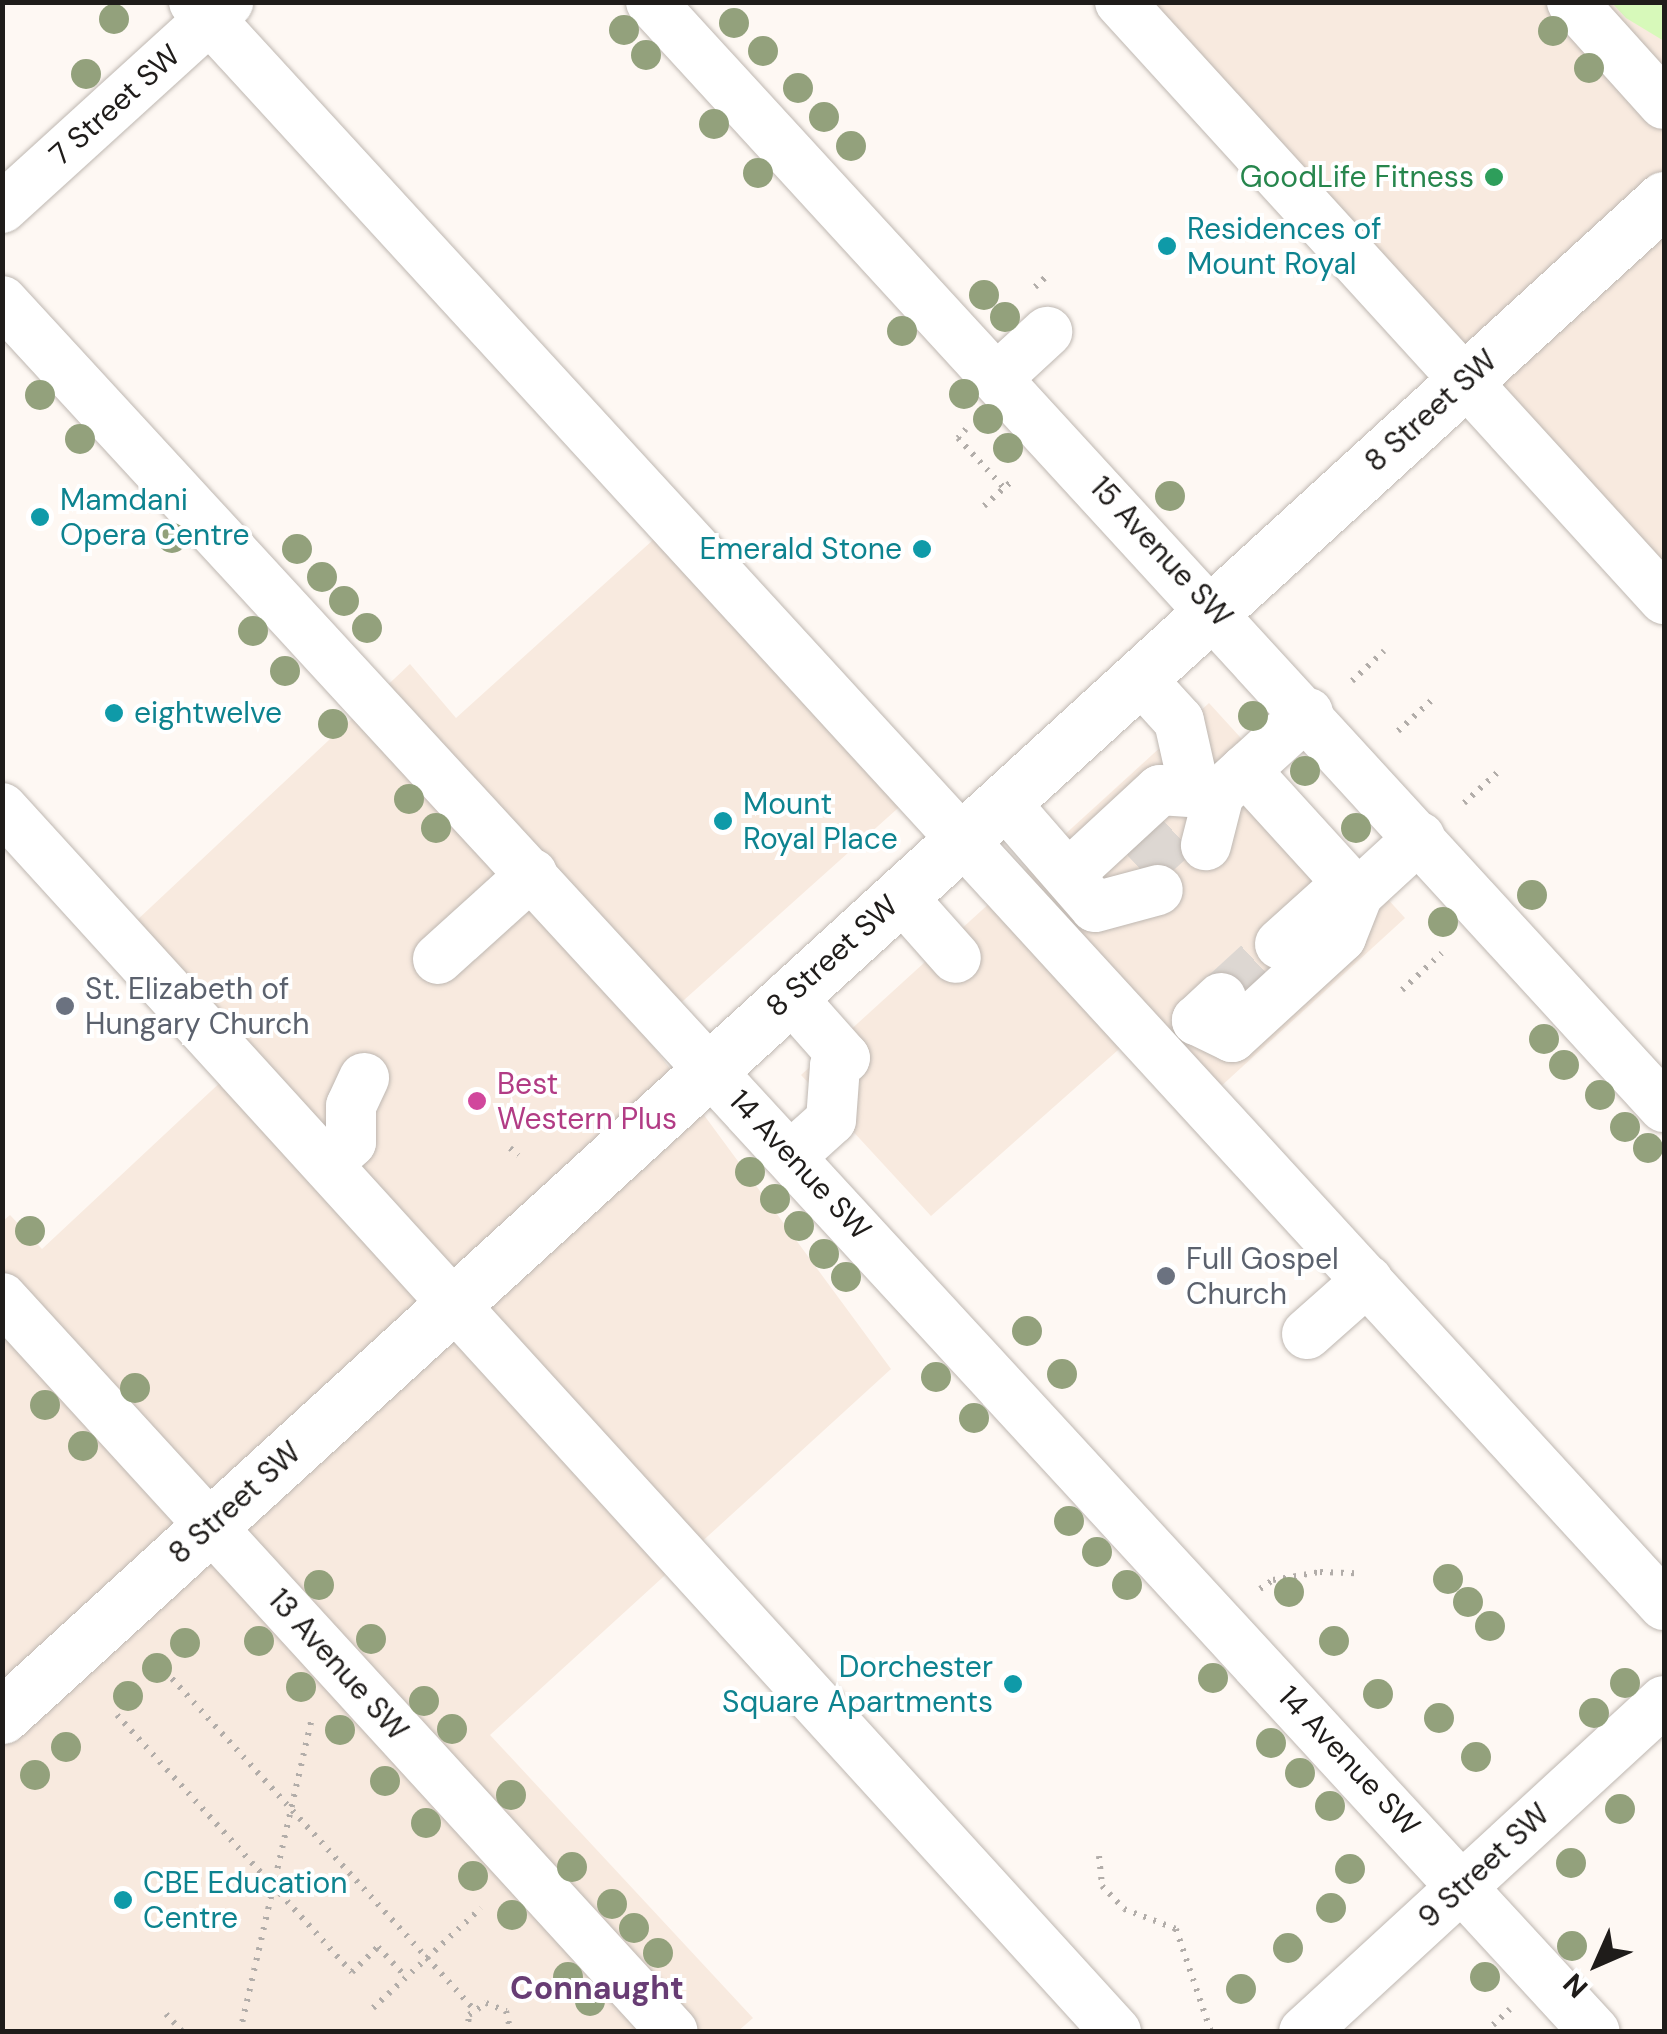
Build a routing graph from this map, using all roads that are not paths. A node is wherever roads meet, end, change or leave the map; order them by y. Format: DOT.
graph roads {
  1 [pos="652,2"];
  2 [pos="1120,2"];
  3 [pos="1572,2"];
  4 [pos="211,8"];
  5 [pos="1664,104"];
  6 [pos="1664,199"];
  7 [pos="2,208"];
  8 [pos="2,301"];
  9 [pos="1047,332"];
  10 [pos="998,376"];
  11 [pos="1466,380"];
  12 [pos="1664,599"];
  13 [pos="1214,608"];
  14 [pos="1139,677"];
  15 [pos="1308,712"];
  16 [pos="1210,805"];
  17 [pos="2,808"];
  18 [pos="983,819"];
  19 [pos="1420,837"];
  20 [pos="532,874"];
  21 [pos="1148,879"];
  22 [pos="1353,888"];
  23 [pos="1081,891"];
  24 [pos="900,895"];
  25 [pos="1280,944"];
  26 [pos="956,958"];
  27 [pos="438,960"];
  28 [pos="789,995"];
  29 [pos="1209,1009"];
  30 [pos="710,1067"];
  31 [pos="364,1078"];
  32 [pos="1664,1107"];
  33 [pos="791,1156"];
  34 [pos="328,1163"];
  35 [pos="1368,1280"];
  36 [pos="2,1298"];
  37 [pos="458,1302"];
  38 [pos="1308,1334"];
  39 [pos="210,1525"];
  40 [pos="1664,1605"];
  41 [pos="1664,1701"];
  42 [pos="2,1716"];
  43 [pos="1463,1885"];
  44 [pos="673,2032"];
  45 [pos="1116,2032"];
  46 [pos="1304,2032"];
  47 [pos="1594,2032"];
  1 -- 10 [label="street, 15 Avenue SW"];
  2 -- 11 [label="street"];
  3 -- 5 [label="street"];
  4 -- 7 [label="street, 7 Street SW"];
  4 -- 18 [label="street"];
  6 -- 11 [label="main road, 8 Street SW"];
  8 -- 20 [label="street, 14 Avenue SW"];
  9 -- 10 [label="street"];
  10 -- 13 [label="street, 15 Avenue SW"];
  11 -- 12 [label="street"];
  11 -- 13 [label="main road, 8 Street SW"];
  13 -- 14 [label="main road, 8 Street SW"];
  13 -- 15 [label="street, 15 Avenue SW"];
  14 -- 16 [label="street"];
  14 -- 18 [label="main road, 8 Street SW"];
  15 -- 16 [label="street"];
  15 -- 19 [label="street, 15 Avenue SW"];
  16 -- 22 [label="street"];
  16 -- 23 [label="street"];
  17 -- 34 [label="street"];
  18 -- 23 [label="street"];
  18 -- 24 [label="main road, 8 Street SW"];
  18 -- 35 [label="street"];
  19 -- 22 [label="street"];
  19 -- 32 [label="street, 15 Avenue SW"];
  20 -- 27 [label="street"];
  20 -- 30 [label="street, 14 Avenue SW"];
  21 -- 23 [label="street"];
  22 -- 25 [label="street"];
  22 -- 29 [label="street"];
  24 -- 26 [label="street"];
  24 -- 28 [label="main road, 8 Street SW"];
  28 -- 30 [label="main road, 8 Street SW"];
  28 -- 33 [label="street"];
  30 -- 33 [label="street, 14 Avenue SW"];
  30 -- 37 [label="main road, 8 Street SW"];
  31 -- 34 [label="street"];
  33 -- 43 [label="street, 14 Avenue SW"];
  34 -- 37 [label="street"];
  35 -- 38 [label="street"];
  35 -- 40 [label="street"];
  36 -- 39 [label="street, 13 Avenue SW"];
  37 -- 39 [label="main road, 8 Street SW"];
  37 -- 45 [label="street"];
  39 -- 42 [label="main road, 8 Street SW"];
  39 -- 44 [label="street, 13 Avenue SW"];
  41 -- 43 [label="street, 9 Street SW"];
  43 -- 46 [label="street, 9 Street SW"];
  43 -- 47 [label="street, 14 Avenue SW"];
}
